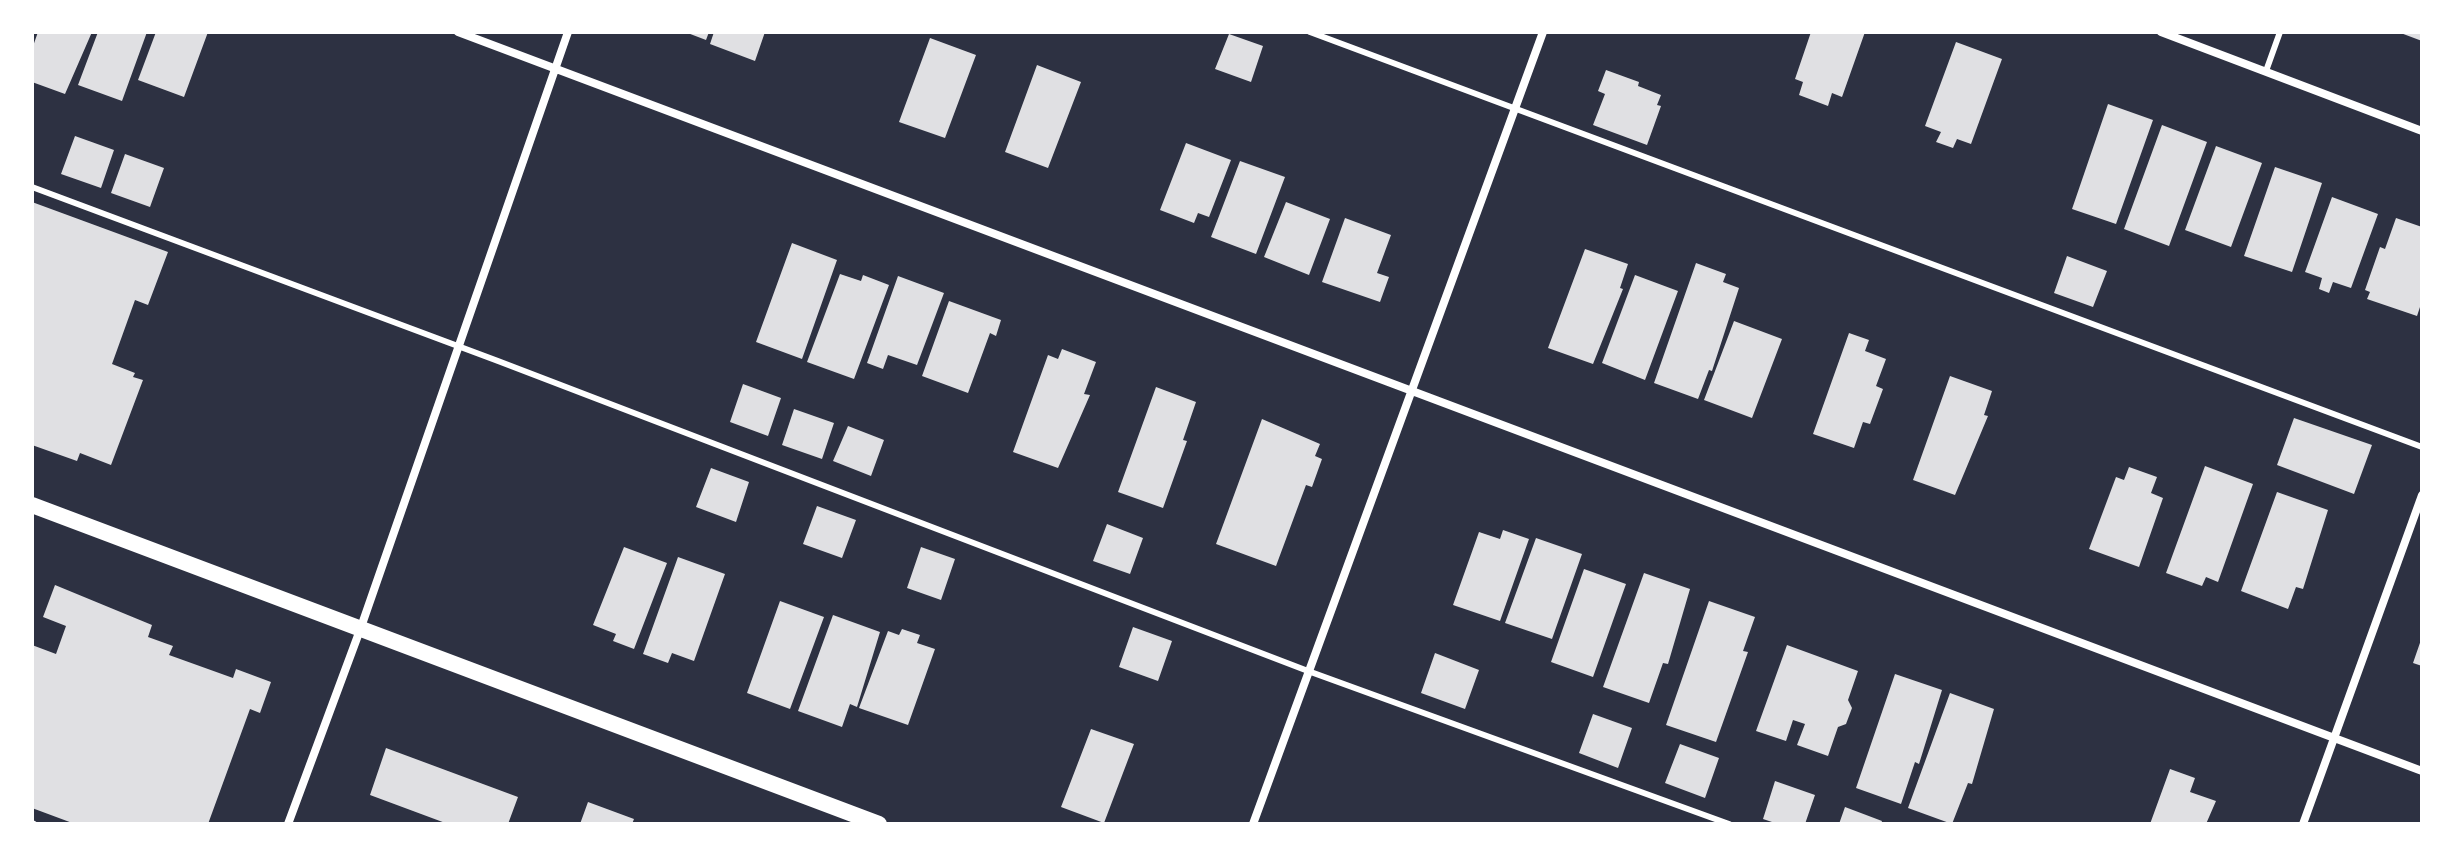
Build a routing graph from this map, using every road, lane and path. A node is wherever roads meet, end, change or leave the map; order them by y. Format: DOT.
graph roads {
  1 [pos="458,32"];
  2 [pos="568,32"];
  3 [pos="1310,32"];
  4 [pos="1543,32"];
  5 [pos="2161,32"];
  6 [pos="2280,32"];
  7 [pos="556,68"];
  8 [pos="2266,71"];
  9 [pos="1514,109"];
  10 [pos="2422,131"];
  11 [pos="32,187"];
  12 [pos="458,346"];
  13 [pos="1410,392"];
  14 [pos="2422,447"];
  15 [pos="2422,495"];
  16 [pos="32,505"];
  17 [pos="360,630"];
  18 [pos="1308,671"];
  19 [pos="2334,738"];
  20 [pos="2422,771"];
  21 [pos="288,824"];
  22 [pos="879,824"];
  23 [pos="1253,824"];
  24 [pos="1729,824"];
  25 [pos="2303,824"];
  1 -- 7 [label="street"];
  2 -- 7 [label="street"];
  3 -- 9 [label="lane"];
  4 -- 9 [label="street"];
  5 -- 8 [label="street"];
  6 -- 8 [label="lane"];
  7 -- 12 [label="street"];
  7 -- 13 [label="street"];
  8 -- 10 [label="street"];
  9 -- 13 [label="street"];
  9 -- 14 [label="lane"];
  11 -- 12 [label="lane"];
  12 -- 17 [label="street"];
  12 -- 18 [label="lane"];
  13 -- 18 [label="street"];
  13 -- 19 [label="street"];
  15 -- 19 [label="street"];
  16 -- 17 [label="main road"];
  17 -- 21 [label="street"];
  17 -- 22 [label="main road"];
  18 -- 23 [label="street"];
  18 -- 24 [label="lane"];
  19 -- 20 [label="street"];
  19 -- 25 [label="street"];
}
